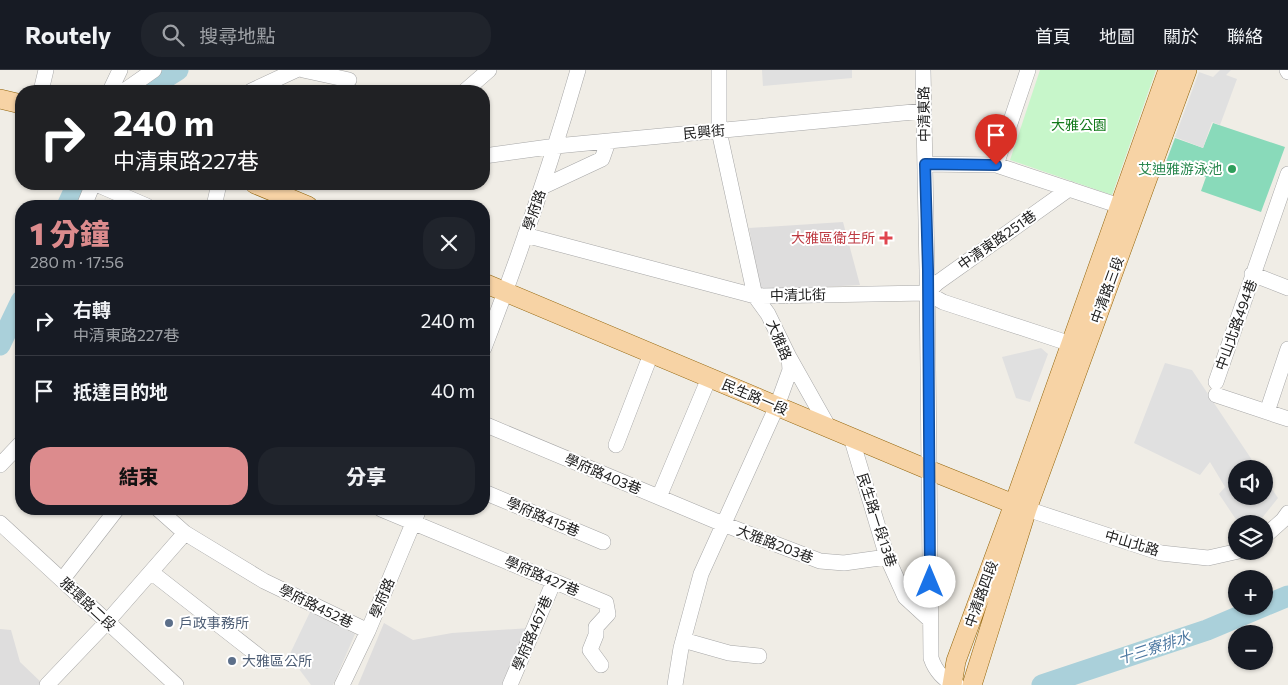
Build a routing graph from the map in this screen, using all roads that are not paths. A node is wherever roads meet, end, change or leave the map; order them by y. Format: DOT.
graph roads {
  1 [pos="46,70"];
  2 [pos="120,70"];
  3 [pos="154,70"];
  4 [pos="296,70"];
  5 [pos="303,70"];
  6 [pos="488,70"];
  7 [pos="578,70"];
  8 [pos="720,70"];
  9 [pos="923,70"];
  10 [pos="1028,70"];
  11 [pos="1168,70"];
  12 [pos="1187,70"];
  13 [pos="349,80"];
  14 [pos="42,85"];
  15 [pos="113,85"];
  16 [pos="133,85"];
  17 [pos="264,85"];
  18 [pos="472,85"];
  19 [pos="0,99"];
  20 [pos="15,103"];
  21 [pos="924,111"];
  22 [pos="719,131"];
  23 [pos="608,142"];
  24 [pos="556,146"];
  25 [pos="490,155"];
  26 [pos="925,164"];
  27 [pos="996,165"];
  28 [pos="1287,183"];
  29 [pos="542,187"];
  30 [pos="109,190"];
  31 [pos="269,190"];
  32 [pos="1069,190"];
  33 [pos="133,200"];
  34 [pos="294,200"];
  35 [pos="1120,206"];
  36 [pos="525,235"];
  37 [pos="1252,274"];
  38 [pos="490,285"];
  39 [pos="1288,288"];
  40 [pos="505,293"];
  41 [pos="927,293"];
  42 [pos="755,296"];
  43 [pos="490,332"];
  44 [pos="1071,344"];
  45 [pos="1288,348"];
  46 [pos="652,354"];
  47 [pos="789,357"];
  48 [pos="709,378"];
  49 [pos="777,406"];
  50 [pos="1267,412"];
  51 [pos="1288,419"];
  52 [pos="490,427"];
  53 [pos="829,428"];
  54 [pos="851,437"];
  55 [pos="616,445"];
  56 [pos="15,449"];
  57 [pos="0,465"];
  58 [pos="929,470"];
  59 [pos="490,495"];
  60 [pos="659,497"];
  61 [pos="1021,507"];
  62 [pos="1288,513"];
  63 [pos="112,515"];
  64 [pos="165,515"];
  65 [pos="416,515"];
  66 [pos="0,523"];
  67 [pos="723,524"];
  68 [pos="1273,529"];
  69 [pos="185,533"];
  70 [pos="603,542"];
  71 [pos="1228,553"];
  72 [pos="887,557"];
  73 [pos="150,572"];
  74 [pos="62,580"];
  75 [pos="554,581"];
  76 [pos="930,620"];
  77 [pos="107,622"];
  78 [pos="368,631"];
  79 [pos="683,640"];
  80 [pos="759,656"];
  81 [pos="265,661"];
  82 [pos="600,665"];
  83 [pos="47,685"];
  84 [pos="176,685"];
  85 [pos="342,685"];
  86 [pos="510,685"];
  87 [pos="675,685"];
  88 [pos="953,685"];
  89 [pos="972,685"];
  1 -- 14 [label="street"];
  2 -- 15 [label="street"];
  3 -- 16 [label="street"];
  4 -- 17 [label="street"];
  5 -- 13 [label="street"];
  6 -- 18 [label="street"];
  7 -- 24 [label="street, 學府路"];
  8 -- 22 [label="street, 大雅路"];
  9 -- 21 [label="street, 中清東路"];
  10 -- 27 [label="street"];
  11 -- 35 [label="main road, 中清路三段"];
  12 -- 61 [label="main road, 中清路三段"];
  19 -- 20 [label="main road"];
  21 -- 22 [label="street, 民興街"];
  21 -- 26 [label="street, 中清東路"];
  22 -- 23 [label="street, 民興街"];
  22 -- 42 [label="street, 大雅路"];
  23 -- 24 [label="street, 民興街"];
  23 -- 29 [label="street"];
  24 -- 25 [label="street, 民興街"];
  24 -- 29 [label="street, 學府路"];
  26 -- 27 [label="street"];
  26 -- 41 [label="street, 中清東路"];
  27 -- 32 [label="street"];
  28 -- 37 [label="street"];
  29 -- 36 [label="street, 學府路"];
  30 -- 33 [label="street"];
  31 -- 34 [label="main road"];
  32 -- 35 [label="street"];
  32 -- 41 [label="street, 中清東路251巷"];
  35 -- 44 [label="main road, 中清路三段"];
  36 -- 40 [label="street, 學府路"];
  36 -- 42 [label="street, 中清北街"];
  37 -- 39 [label="street, 中山北路494巷"];
  37 -- 50 [label="street, 中山北路494巷"];
  38 -- 40 [label="main road, 民生路一段"];
  40 -- 43 [label="street, 學府路"];
  40 -- 46 [label="main road, 民生路一段"];
  41 -- 42 [label="street, 中清北街"];
  41 -- 44 [label="street, 中清北街"];
  41 -- 58 [label="street, 中清東路"];
  42 -- 47 [label="street, 大雅路"];
  44 -- 61 [label="main road, 中清路三段"];
  45 -- 50 [label="street"];
  46 -- 48 [label="main road, 民生路一段"];
  46 -- 55 [label="street"];
  47 -- 49 [label="street, 大雅路"];
  47 -- 53 [label="street"];
  48 -- 49 [label="main road, 民生路一段"];
  48 -- 60 [label="street"];
  49 -- 53 [label="main road, 民生路一段"];
  49 -- 67 [label="street, 大雅路"];
  50 -- 51 [label="street"];
  52 -- 60 [label="street, 學府路403巷"];
  53 -- 54 [label="main road, 民生路一段"];
  54 -- 58 [label="main road, 民生路一段"];
  54 -- 72 [label="street, 民生路一段13巷"];
  56 -- 57 [label="street"];
  58 -- 61 [label="main road, 民生路一段"];
  58 -- 76 [label="street, 中清東路"];
  59 -- 70 [label="street, 學府路415巷"];
  60 -- 67 [label="street, 學府路403巷"];
  61 -- 71 [label="street, 中山北路"];
  61 -- 88 [label="main road, 中清路四段"];
  61 -- 89 [label="main road, 中清路四段"];
  62 -- 68 [label="street"];
  63 -- 74 [label="street"];
  64 -- 69 [label="street, 學府路452巷"];
  65 -- 75 [label="street, 學府路427巷"];
  65 -- 78 [label="street, 學府路"];
  66 -- 74 [label="street, 雅環路二段"];
  67 -- 72 [label="street, 大雅路203巷"];
  67 -- 79 [label="street, 大雅路"];
  69 -- 73 [label="street"];
  69 -- 78 [label="street, 學府路452巷"];
  72 -- 76 [label="street, 民生路一段13巷"];
  73 -- 77 [label="street"];
  73 -- 81 [label="street"];
  74 -- 77 [label="street, 雅環路二段"];
  75 -- 82 [label="street, 學府路427巷"];
  75 -- 86 [label="street, 學府路467巷"];
  76 -- 88 [label="street, 中清東路"];
  77 -- 83 [label="street"];
  77 -- 84 [label="street, 雅環路二段"];
  78 -- 85 [label="street, 學府路"];
  79 -- 80 [label="street"];
  79 -- 87 [label="street, 大雅路"];
}
